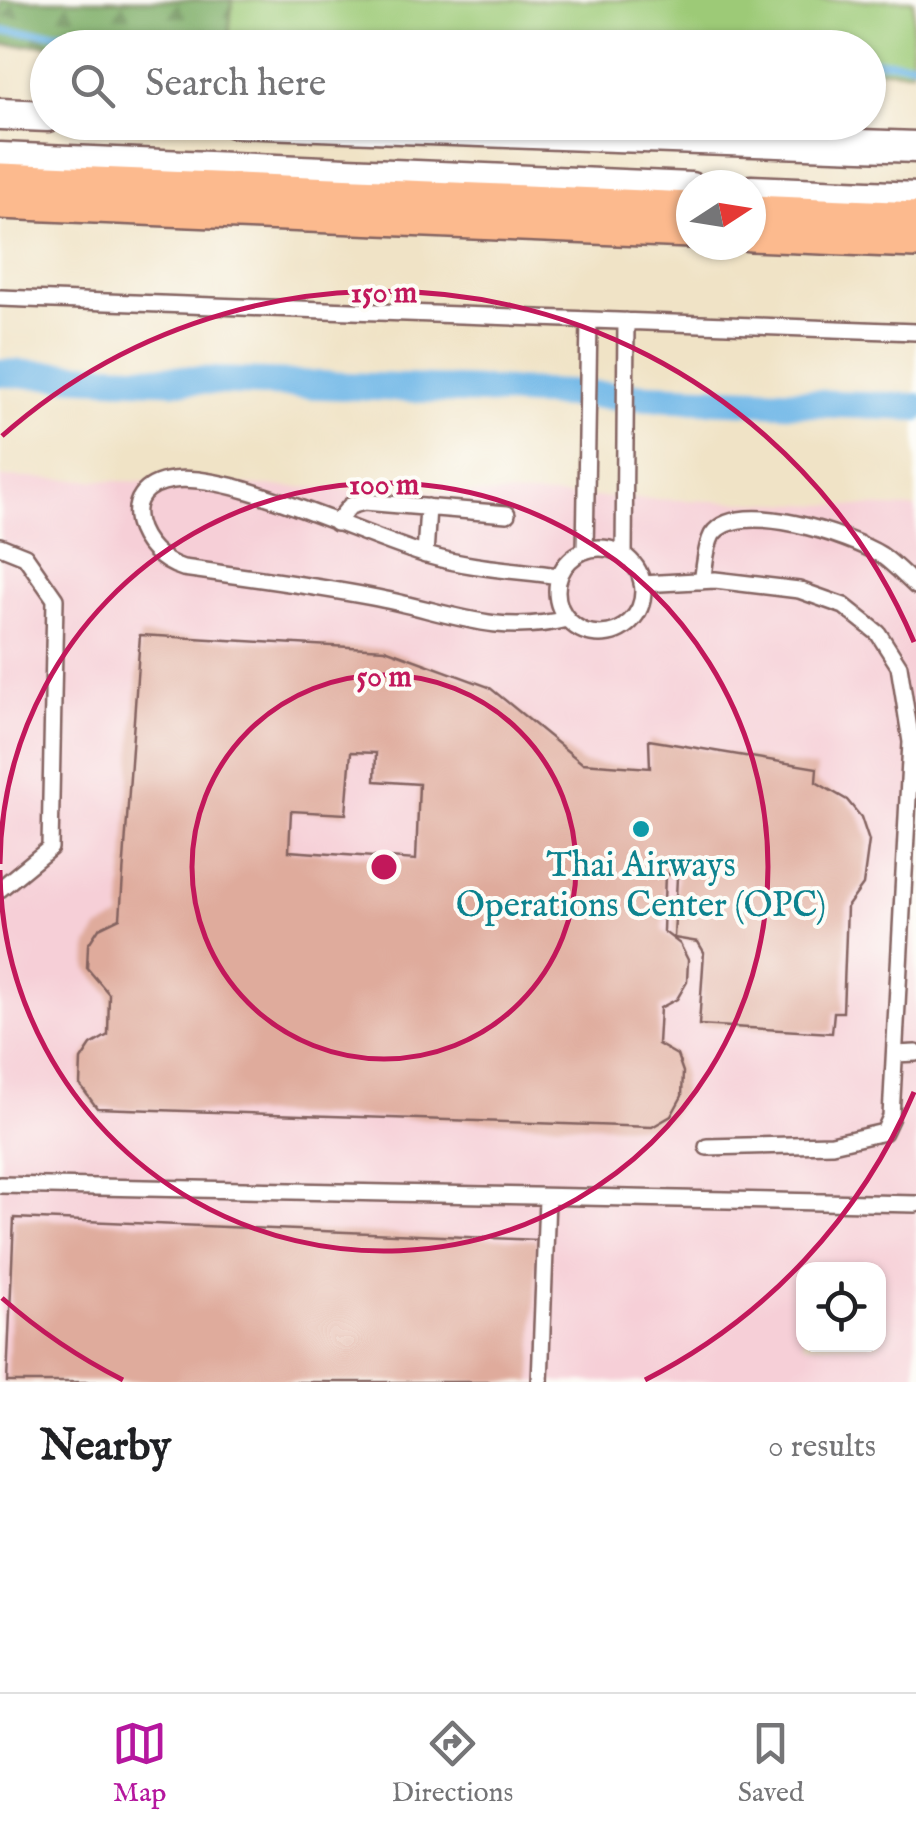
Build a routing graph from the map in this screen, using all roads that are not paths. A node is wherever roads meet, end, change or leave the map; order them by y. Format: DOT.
graph roads {
  1 [pos="0,114"];
  2 [pos="30,115"];
  3 [pos="746,140"];
  4 [pos="916,146"];
  5 [pos="0,158"];
  6 [pos="0,190"];
  7 [pos="766,192"];
  8 [pos="916,198"];
  9 [pos="676,209"];
  10 [pos="676,209"];
  11 [pos="766,224"];
  12 [pos="916,230"];
  13 [pos="0,298"];
  14 [pos="589,320"];
  15 [pos="626,321"];
  16 [pos="916,332"];
  17 [pos="428,507"];
  18 [pos="507,514"];
  19 [pos="336,523"];
  20 [pos="0,546"];
  21 [pos="585,551"];
  22 [pos="425,554"];
  23 [pos="624,556"];
  24 [pos="559,576"];
  25 [pos="702,581"];
  26 [pos="642,584"];
  27 [pos="916,586"];
  28 [pos="566,619"];
  29 [pos="913,762"];
  30 [pos="912,809"];
  31 [pos="911,839"];
  32 [pos="910,885"];
  33 [pos="0,889"];
  34 [pos="916,1053"];
  35 [pos="895,1054"];
  36 [pos="708,1147"];
  37 [pos="0,1185"];
  38 [pos="548,1199"];
  39 [pos="916,1204"];
  40 [pos="540,1382"];
  1 -- 2 [label="street"];
  3 -- 4 [label="street"];
  5 -- 9 [label="street"];
  6 -- 10 [label="highway"];
  7 -- 8 [label="street"];
  11 -- 12 [label="highway"];
  13 -- 14 [label="lane"];
  14 -- 15 [label="lane"];
  14 -- 21 [label="lane"];
  15 -- 16 [label="lane"];
  15 -- 23 [label="lane"];
  17 -- 18 [label="lane"];
  17 -- 19 [label="lane"];
  17 -- 22 [label="lane"];
  19 -- 22 [label="lane"];
  19 -- 28 [label="lane"];
  20 -- 33 [label="lane"];
  21 -- 23 [label="lane"];
  21 -- 24 [label="lane"];
  22 -- 24 [label="lane"];
  23 -- 26 [label="lane"];
  24 -- 28 [label="lane"];
  25 -- 26 [label="lane"];
  25 -- 27 [label="lane"];
  25 -- 29 [label="lane"];
  26 -- 28 [label="lane"];
  29 -- 30 [label="lane"];
  30 -- 31 [label="lane"];
  31 -- 32 [label="lane"];
  32 -- 35 [label="lane"];
  34 -- 35 [label="lane"];
  35 -- 36 [label="lane"];
  37 -- 38 [label="lane"];
  38 -- 39 [label="lane"];
  38 -- 40 [label="lane"];
}
